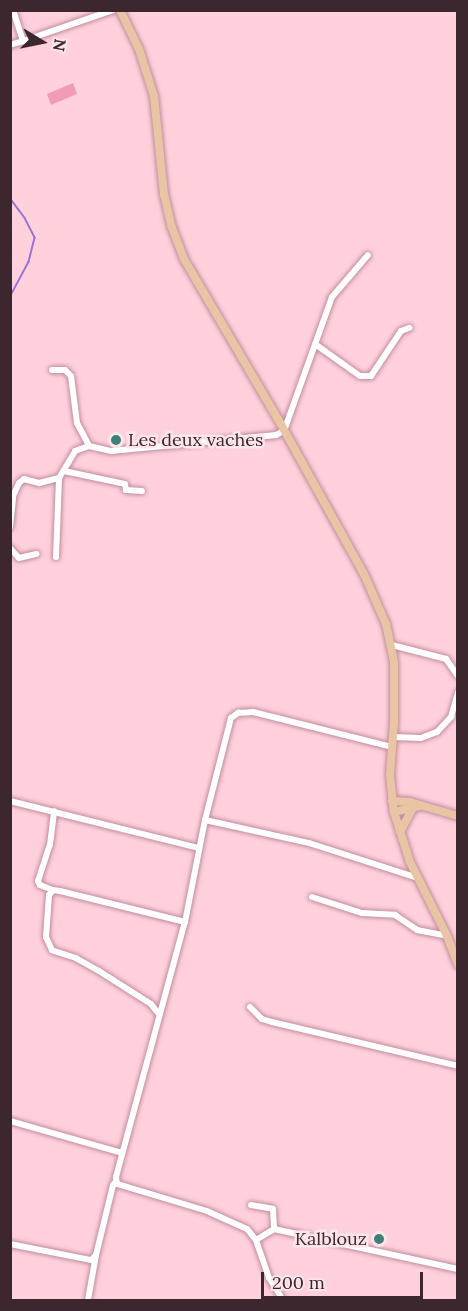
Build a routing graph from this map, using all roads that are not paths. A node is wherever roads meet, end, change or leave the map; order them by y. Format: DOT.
graph roads {
  1 [pos="13,10"];
  2 [pos="113,10"];
  3 [pos="120,10"];
  4 [pos="23,41"];
  5 [pos="10,45"];
  6 [pos="368,255"];
  7 [pos="409,328"];
  8 [pos="315,344"];
  9 [pos="52,370"];
  10 [pos="284,431"];
  11 [pos="89,446"];
  12 [pos="64,471"];
  13 [pos="59,478"];
  14 [pos="10,479"];
  15 [pos="24,479"];
  16 [pos="142,491"];
  17 [pos="10,527"];
  18 [pos="10,548"];
  19 [pos="38,554"];
  20 [pos="56,557"];
  21 [pos="392,645"];
  22 [pos="458,676"];
  23 [pos="458,692"];
  24 [pos="393,737"];
  25 [pos="392,747"];
  26 [pos="391,789"];
  27 [pos="10,801"];
  28 [pos="392,801"];
  29 [pos="411,805"];
  30 [pos="54,812"];
  31 [pos="394,812"];
  32 [pos="458,816"];
  33 [pos="205,820"];
  34 [pos="399,833"];
  35 [pos="199,848"];
  36 [pos="418,878"];
  37 [pos="53,890"];
  38 [pos="312,897"];
  39 [pos="185,922"];
  40 [pos="447,936"];
  41 [pos="458,965"];
  42 [pos="249,1007"];
  43 [pos="158,1013"];
  44 [pos="458,1066"];
  45 [pos="10,1121"];
  46 [pos="122,1153"];
  47 [pos="116,1180"];
  48 [pos="251,1205"];
  49 [pos="274,1229"];
  50 [pos="256,1240"];
  51 [pos="10,1244"];
  52 [pos="96,1255"];
  53 [pos="458,1269"];
  54 [pos="88,1300"];
  55 [pos="283,1300"];
  1 -- 4 [label="street"];
  2 -- 4 [label="street"];
  3 -- 10 [label="main road"];
  4 -- 5 [label="street"];
  6 -- 8 [label="street"];
  7 -- 8 [label="street"];
  8 -- 10 [label="street"];
  9 -- 11 [label="street"];
  10 -- 11 [label="street"];
  10 -- 21 [label="main road"];
  11 -- 12 [label="street"];
  12 -- 13 [label="street"];
  12 -- 16 [label="street"];
  13 -- 15 [label="street"];
  13 -- 20 [label="street"];
  14 -- 15 [label="street"];
  15 -- 17 [label="street"];
  18 -- 19 [label="street"];
  21 -- 22 [label="street"];
  21 -- 24 [label="main road"];
  23 -- 24 [label="street"];
  24 -- 25 [label="main road"];
  25 -- 26 [label="main road"];
  25 -- 33 [label="street"];
  26 -- 28 [label="main road"];
  26 -- 29 [label="main road"];
  27 -- 30 [label="street"];
  28 -- 29 [label="main road"];
  28 -- 31 [label="main road"];
  29 -- 31 [label="main road"];
  29 -- 32 [label="main road"];
  29 -- 34 [label="main road"];
  30 -- 35 [label="street"];
  30 -- 37 [label="street"];
  31 -- 34 [label="main road"];
  33 -- 35 [label="street"];
  33 -- 36 [label="street"];
  34 -- 36 [label="main road"];
  35 -- 39 [label="street"];
  36 -- 40 [label="main road"];
  37 -- 39 [label="street"];
  37 -- 43 [label="street"];
  38 -- 40 [label="street"];
  39 -- 43 [label="street"];
  40 -- 41 [label="main road"];
  42 -- 44 [label="street"];
  43 -- 46 [label="street"];
  45 -- 46 [label="street"];
  46 -- 47 [label="street"];
  47 -- 50 [label="street"];
  47 -- 52 [label="street"];
  48 -- 49 [label="street"];
  49 -- 50 [label="street"];
  49 -- 53 [label="street"];
  50 -- 55 [label="street"];
  51 -- 52 [label="street"];
  52 -- 54 [label="street"];
}
